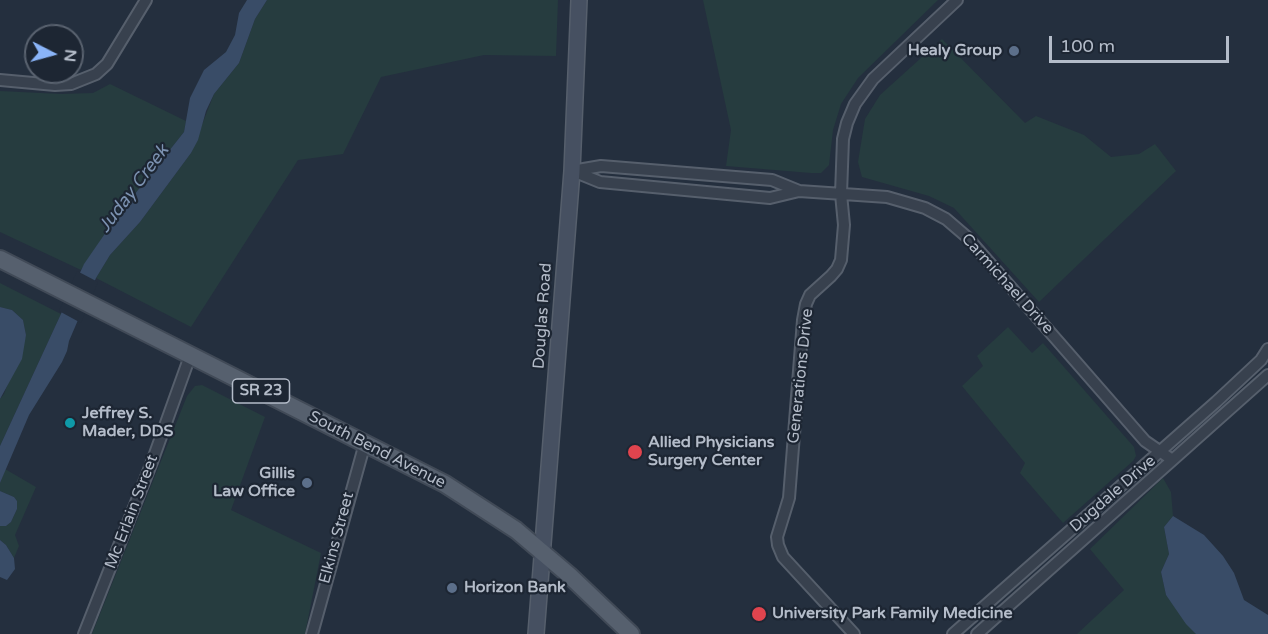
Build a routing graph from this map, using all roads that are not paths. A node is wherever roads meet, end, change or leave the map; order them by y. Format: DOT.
graph roads {
  1 [pos="146,0"];
  2 [pos="579,0"];
  3 [pos="957,0"];
  4 [pos="0,80"];
  5 [pos="572,171"];
  6 [pos="678,172"];
  7 [pos="677,188"];
  8 [pos="800,191"];
  9 [pos="841,194"];
  10 [pos="0,259"];
  11 [pos="1268,349"];
  12 [pos="190,356"];
  13 [pos="1268,375"];
  14 [pos="365,443"];
  15 [pos="1160,452"];
  16 [pos="1171,459"];
  17 [pos="543,552"];
  18 [pos="84,634"];
  19 [pos="312,634"];
  20 [pos="536,634"];
  21 [pos="631,634"];
  22 [pos="854,634"];
  23 [pos="953,634"];
  24 [pos="977,634"];
  1 -- 4 [label="street"];
  2 -- 5 [label="street, Douglas Road"];
  3 -- 9 [label="street, Generations Drive"];
  5 -- 6 [label="street, Carmichael Drive"];
  5 -- 7 [label="street, Carmichael Drive"];
  5 -- 17 [label="street, Douglas Road"];
  6 -- 7 [label="street"];
  6 -- 8 [label="street, Carmichael Drive"];
  7 -- 8 [label="street, Carmichael Drive"];
  8 -- 9 [label="street, Carmichael Drive"];
  9 -- 15 [label="street, Carmichael Drive"];
  9 -- 22 [label="street, Generations Drive"];
  10 -- 12 [label="main road, South Bend Avenue / SR 23"];
  11 -- 15 [label="street, Dugdale Drive"];
  12 -- 14 [label="main road, South Bend Avenue / SR 23"];
  12 -- 18 [label="street, Mc Erlain Street"];
  13 -- 16 [label="street, Dugdale Drive"];
  14 -- 17 [label="main road, South Bend Avenue / SR 23"];
  14 -- 19 [label="street, Elkins Street"];
  15 -- 16 [label="street, Carmichael Drive"];
  15 -- 23 [label="street, Dugdale Drive"];
  16 -- 24 [label="street, Dugdale Drive"];
  17 -- 20 [label="street, Douglas Road"];
  17 -- 21 [label="main road, South Bend Avenue / SR 23"];
}
